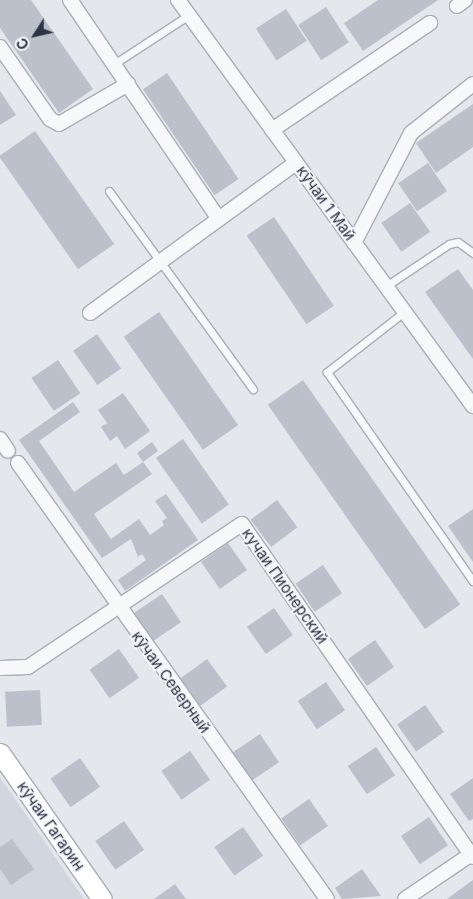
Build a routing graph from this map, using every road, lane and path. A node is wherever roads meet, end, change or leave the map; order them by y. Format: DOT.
graph roads {
  1 [pos="70,0"];
  2 [pos="178,0"];
  3 [pos="189,15"];
  4 [pos="430,23"];
  5 [pos="0,47"];
  6 [pos="114,64"];
  7 [pos="128,84"];
  8 [pos="473,84"];
  9 [pos="272,130"];
  10 [pos="296,163"];
  11 [pos="109,191"];
  12 [pos="219,219"];
  13 [pos="354,243"];
  14 [pos="473,253"];
  15 [pos="160,263"];
  16 [pos="386,286"];
  17 [pos="404,312"];
  18 [pos="90,313"];
  19 [pos="253,389"];
  20 [pos="473,406"];
  21 [pos="18,464"];
  22 [pos="473,581"];
  23 [pos="117,607"];
  24 [pos="0,668"];
  25 [pos="0,753"];
  26 [pos="472,855"];
  27 [pos="102,899"];
  28 [pos="327,899"];
  29 [pos="405,899"];
  1 -- 6 [label="street"];
  2 -- 3 [label="street, кӯчаи 1 Май"];
  3 -- 6 [label="lane"];
  3 -- 9 [label="street, кӯчаи 1 Май"];
  4 -- 9 [label="street"];
  5 -- 7 [label="street"];
  6 -- 7 [label="street"];
  7 -- 12 [label="street"];
  8 -- 13 [label="street"];
  9 -- 10 [label="street, кӯчаи 1 Май"];
  10 -- 12 [label="street"];
  10 -- 13 [label="street, кӯчаи 1 Май"];
  11 -- 15 [label="lane"];
  12 -- 15 [label="street"];
  13 -- 16 [label="street, кӯчаи 1 Май"];
  14 -- 16 [label="lane"];
  15 -- 18 [label="street"];
  15 -- 19 [label="lane"];
  16 -- 17 [label="street, кӯчаи 1 Май"];
  17 -- 20 [label="street, кӯчаи 1 Май"];
  17 -- 22 [label="lane"];
  21 -- 23 [label="street, кӯчаи Северный"];
  23 -- 24 [label="street, кучаи Пионерский"];
  23 -- 26 [label="street, кучаи Пионерский"];
  23 -- 28 [label="street, кӯчаи Северный"];
  25 -- 27 [label="main road, кӯчаи Гагарин"];
  26 -- 29 [label="street"];
}
